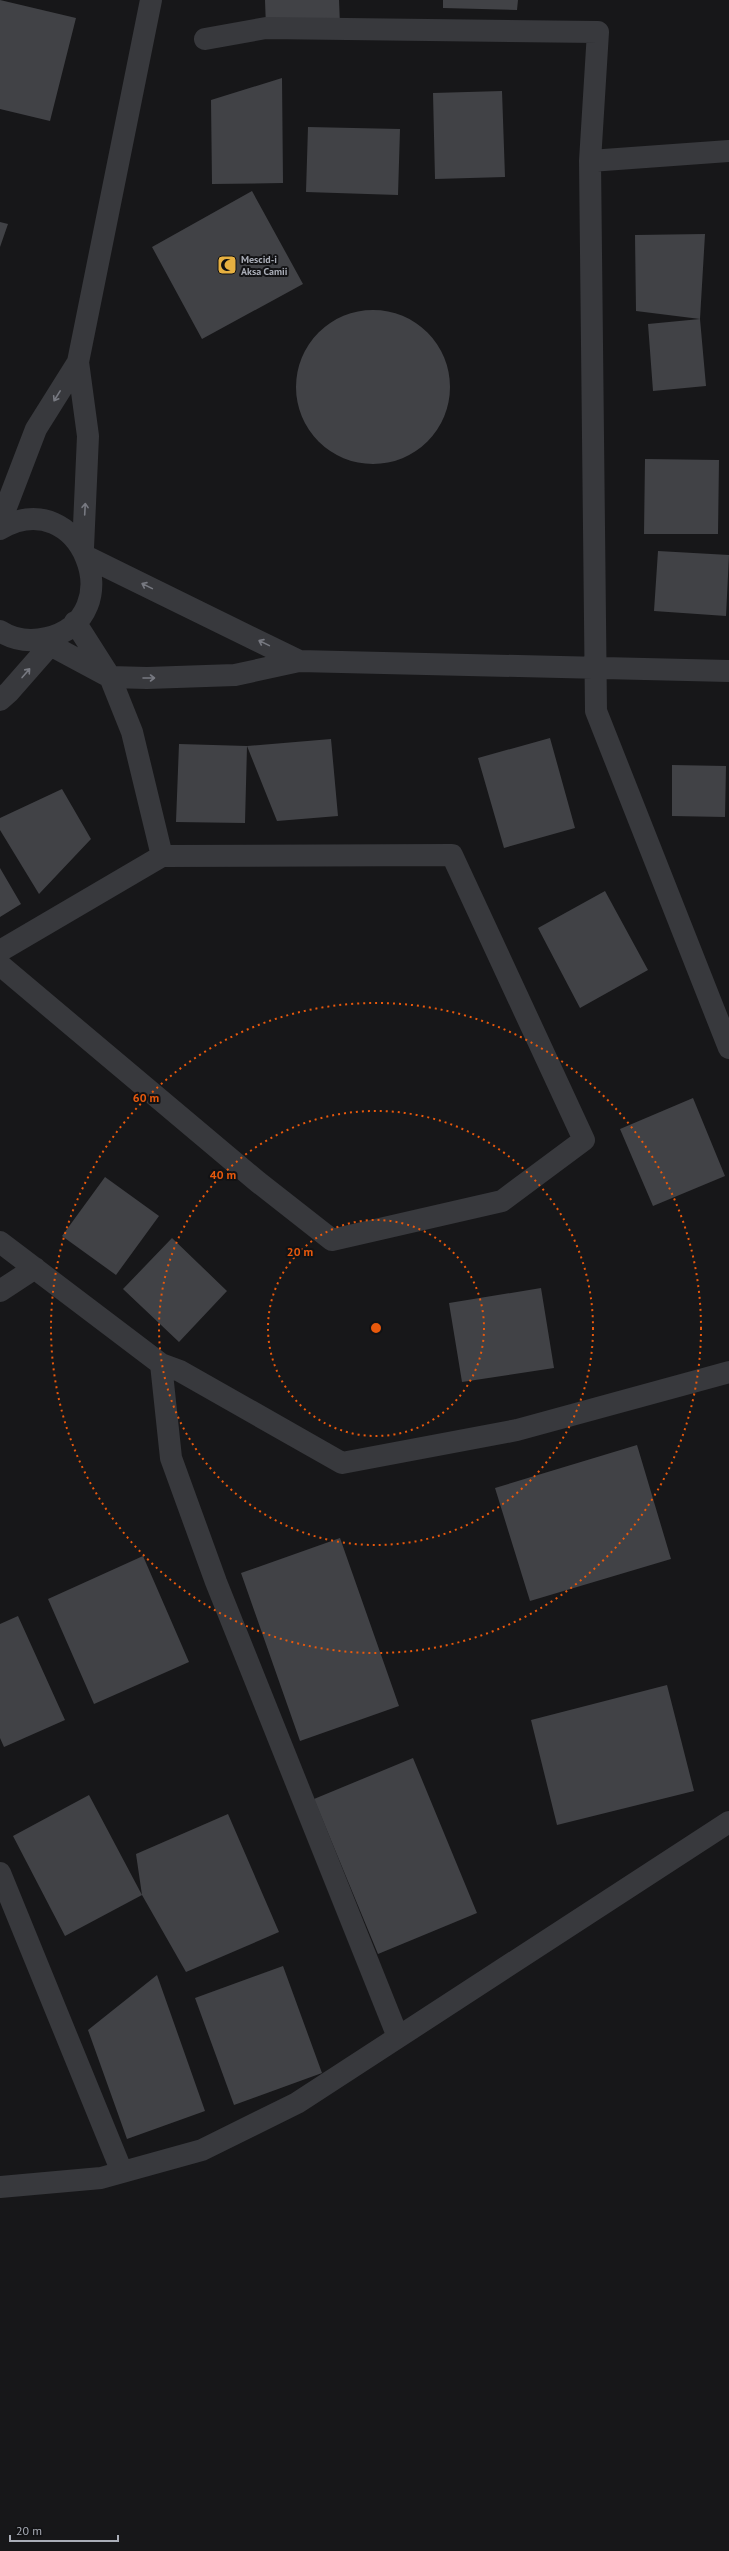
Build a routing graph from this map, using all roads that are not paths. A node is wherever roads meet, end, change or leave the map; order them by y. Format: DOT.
graph roads {
  1 [pos="151,0"];
  2 [pos="205,39"];
  3 [pos="729,151"];
  4 [pos="590,161"];
  5 [pos="78,362"];
  6 [pos="0,523"];
  7 [pos="0,529"];
  8 [pos="85,552"];
  9 [pos="0,631"];
  10 [pos="56,635"];
  11 [pos="299,660"];
  12 [pos="594,667"];
  13 [pos="729,671"];
  14 [pos="110,677"];
  15 [pos="0,700"];
  16 [pos="162,856"];
  17 [pos="0,951"];
  18 [pos="0,965"];
  19 [pos="729,1048"];
  20 [pos="0,1242"];
  21 [pos="35,1268"];
  22 [pos="0,1291"];
  23 [pos="161,1364"];
  24 [pos="729,1372"];
  25 [pos="729,1822"];
  26 [pos="0,1873"];
  27 [pos="398,2037"];
  28 [pos="122,2172"];
  29 [pos="0,2187"];
  1 -- 5 [label="street"];
  2 -- 4 [label="street"];
  3 -- 4 [label="street"];
  4 -- 12 [label="street"];
  5 -- 6 [label="street, one-way"];
  8 -- 5 [label="street, one-way"];
  7 -- 8 [label="street"];
  8 -- 10 [label="street"];
  11 -- 8 [label="street, one-way"];
  9 -- 10 [label="street"];
  10 -- 14 [label="street"];
  10 -- 14 [label="street"];
  15 -- 10 [label="street, one-way"];
  11 -- 12 [label="street"];
  14 -- 11 [label="street, one-way"];
  12 -- 13 [label="street"];
  12 -- 19 [label="street"];
  14 -- 16 [label="street"];
  16 -- 17 [label="street"];
  16 -- 18 [label="street"];
  20 -- 21 [label="street"];
  21 -- 22 [label="street"];
  21 -- 23 [label="street"];
  23 -- 24 [label="street"];
  23 -- 27 [label="street"];
  25 -- 27 [label="street"];
  26 -- 28 [label="street"];
  27 -- 28 [label="street"];
  28 -- 29 [label="street"];
}
